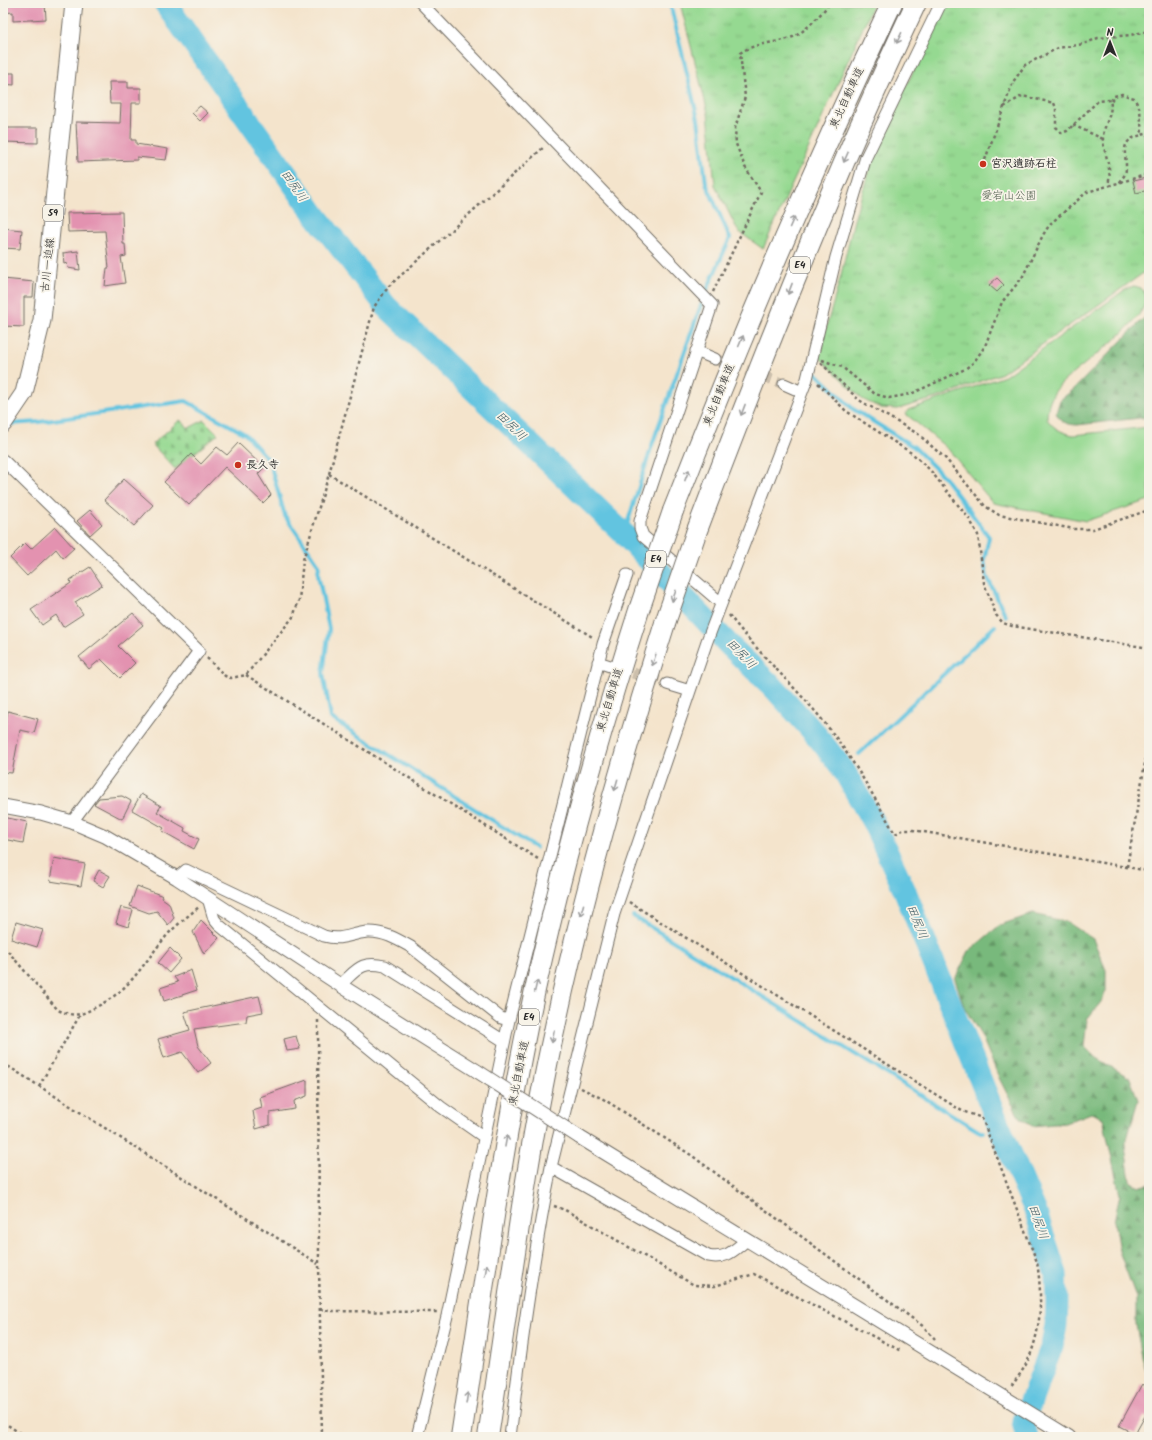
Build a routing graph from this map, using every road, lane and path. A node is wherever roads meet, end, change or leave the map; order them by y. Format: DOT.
graph roads {
  1 [pos="74,3"];
  2 [pos="421,3"];
  3 [pos="830,3"];
  4 [pos="892,3"];
  5 [pos="916,3"];
  6 [pos="941,3"];
  7 [pos="1149,31"];
  8 [pos="1110,101"];
  9 [pos="1004,107"];
  10 [pos="1073,125"];
  11 [pos="1149,134"];
  12 [pos="1142,135"];
  13 [pos="1103,139"];
  14 [pos="552,140"];
  15 [pos="985,160"];
  16 [pos="1149,174"];
  17 [pos="1119,182"];
  18 [pos="1108,185"];
  19 [pos="709,301"];
  20 [pos="696,351"];
  21 [pos="812,357"];
  22 [pos="715,359"];
  23 [pos="807,379"];
  24 [pos="784,384"];
  25 [pos="802,392"];
  26 [pos="5,421"];
  27 [pos="3,460"];
  28 [pos="329,474"];
  29 [pos="1149,510"];
  30 [pos="627,575"];
  31 [pos="719,607"];
  32 [pos="603,644"];
  33 [pos="1149,648"];
  34 [pos="199,651"];
  35 [pos="598,662"];
  36 [pos="613,666"];
  37 [pos="246,675"];
  38 [pos="666,684"];
  39 [pos="690,690"];
  40 [pos="1149,740"];
  41 [pos="3,806"];
  42 [pos="72,822"];
  43 [pos="547,864"];
  44 [pos="1127,867"];
  45 [pos="1149,871"];
  46 [pos="177,878"];
  47 [pos="620,896"];
  48 [pos="208,898"];
  49 [pos="3,948"];
  50 [pos="340,985"];
  51 [pos="318,1005"];
  52 [pos="80,1015"];
  53 [pos="509,1020"];
  54 [pos="504,1041"];
  55 [pos="3,1063"];
  56 [pos="571,1084"];
  57 [pos="39,1086"];
  58 [pos="484,1136"];
  59 [pos="551,1167"];
  60 [pos="544,1202"];
  61 [pos="747,1240"];
  62 [pos="319,1264"];
  63 [pos="320,1309"];
  64 [pos="447,1316"];
  65 [pos="940,1344"];
  66 [pos="905,1353"];
  67 [pos="1008,1401"];
  68 [pos="3,1422"];
  69 [pos="26,1437"];
  70 [pos="322,1437"];
  71 [pos="417,1437"];
  72 [pos="461,1437"];
  73 [pos="488,1437"];
  74 [pos="510,1437"];
  75 [pos="1070,1437"];
  1 -- 26 [label="main road, 古川一迫線 / 59"];
  2 -- 14 [label="street"];
  3 -- 19 [label="path"];
  72 -- 4 [label="highway, 東北自動車道 / E4, one-way, bridge"];
  5 -- 73 [label="highway, 東北自動車道 / E4, one-way, bridge"];
  6 -- 21 [label="street"];
  7 -- 9 [label="path"];
  8 -- 10 [label="path"];
  8 -- 12 [label="path"];
  8 -- 13 [label="path"];
  9 -- 10 [label="path"];
  9 -- 15 [label="path"];
  10 -- 13 [label="path"];
  11 -- 12 [label="path"];
  12 -- 17 [label="path"];
  13 -- 18 [label="path"];
  14 -- 19 [label="street"];
  14 -- 28 [label="path"];
  16 -- 17 [label="path"];
  17 -- 18 [label="path"];
  18 -- 21 [label="path"];
  19 -- 20 [label="street"];
  20 -- 22 [label="street"];
  20 -- 31 [label="street"];
  21 -- 23 [label="street"];
  21 -- 29 [label="path"];
  23 -- 25 [label="street"];
  23 -- 33 [label="path"];
  24 -- 25 [label="street"];
  25 -- 31 [label="street"];
  27 -- 34 [label="street"];
  28 -- 32 [label="path"];
  28 -- 37 [label="path"];
  30 -- 32 [label="street"];
  31 -- 39 [label="street"];
  31 -- 44 [label="path"];
  32 -- 35 [label="street"];
  34 -- 37 [label="path"];
  34 -- 42 [label="street"];
  35 -- 36 [label="street"];
  35 -- 43 [label="street"];
  37 -- 43 [label="path"];
  38 -- 39 [label="street"];
  39 -- 47 [label="street"];
  40 -- 44 [label="path"];
  41 -- 42 [label="street"];
  42 -- 46 [label="street"];
  43 -- 53 [label="street"];
  44 -- 45 [label="path"];
  46 -- 48 [label="street"];
  46 -- 53 [label="street"];
  47 -- 56 [label="street"];
  47 -- 67 [label="path"];
  48 -- 50 [label="street"];
  48 -- 51 [label="street"];
  48 -- 52 [label="path"];
  49 -- 52 [label="path"];
  50 -- 54 [label="street"];
  50 -- 61 [label="street, bridge"];
  51 -- 58 [label="street"];
  51 -- 62 [label="path"];
  52 -- 57 [label="path"];
  53 -- 54 [label="street"];
  54 -- 58 [label="street"];
  55 -- 57 [label="path"];
  56 -- 59 [label="street"];
  56 -- 65 [label="path"];
  57 -- 62 [label="path"];
  58 -- 64 [label="street"];
  59 -- 60 [label="street"];
  59 -- 61 [label="street"];
  60 -- 66 [label="path"];
  60 -- 74 [label="street"];
  61 -- 67 [label="street"];
  62 -- 63 [label="path"];
  63 -- 64 [label="path"];
  63 -- 70 [label="path"];
  64 -- 71 [label="street"];
  67 -- 75 [label="street"];
  68 -- 69 [label="path"];
}
